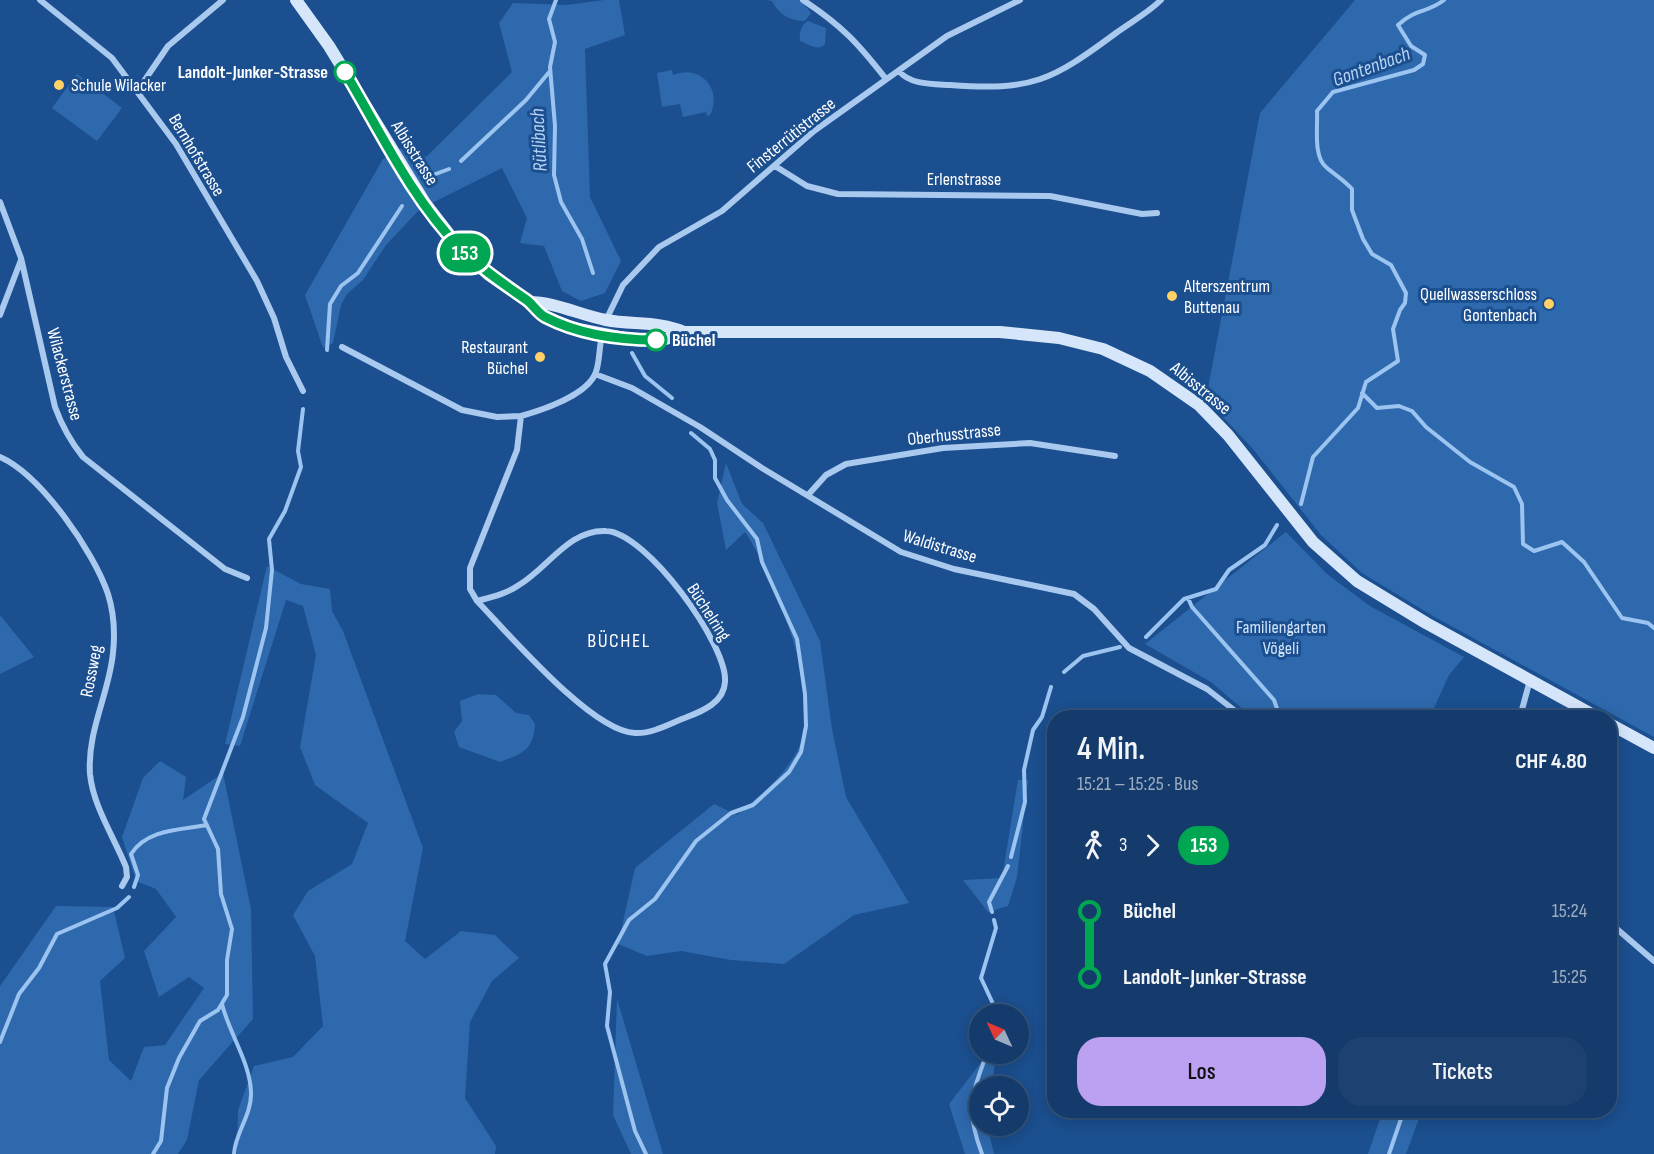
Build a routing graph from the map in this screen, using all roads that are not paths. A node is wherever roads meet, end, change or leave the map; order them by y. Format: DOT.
graph roads {
  1 [pos="40,0"];
  2 [pos="223,0"];
  3 [pos="296,0"];
  4 [pos="803,0"];
  5 [pos="1020,0"];
  6 [pos="1161,0"];
  7 [pos="899,70"];
  8 [pos="886,79"];
  9 [pos="138,90"];
  10 [pos="775,166"];
  11 [pos="0,202"];
  12 [pos="1157,213"];
  13 [pos="21,258"];
  14 [pos="529,302"];
  15 [pos="0,315"];
  16 [pos="606,320"];
  17 [pos="684,332"];
  18 [pos="602,335"];
  19 [pos="342,347"];
  20 [pos="595,374"];
  21 [pos="303,391"];
  22 [pos="520,416"];
  23 [pos="1115,456"];
  24 [pos="0,457"];
  25 [pos="808,495"];
  26 [pos="247,578"];
  27 [pos="477,601"];
  28 [pos="1530,680"];
  29 [pos="1234,710"];
  30 [pos="1522,710"];
  31 [pos="1585,710"];
  32 [pos="1617,728"];
  33 [pos="1654,748"];
  34 [pos="122,886"];
  35 [pos="1617,929"];
  36 [pos="1654,961"];
  1 -- 9 [label="street, Bernhofstrasse"];
  2 -- 9 [label="street"];
  3 -- 14 [label="main road, Albisstrasse"];
  4 -- 8 [label="street"];
  5 -- 7 [label="street, Finsterrütistrasse"];
  6 -- 7 [label="street"];
  7 -- 8 [label="street, Finsterrütistrasse"];
  8 -- 10 [label="street, Finsterrütistrasse"];
  9 -- 21 [label="street, Bernhofstrasse"];
  10 -- 12 [label="street, Erlenstrasse"];
  10 -- 16 [label="street, Finsterrütistrasse"];
  11 -- 13 [label="street, Wilackerstrasse"];
  13 -- 15 [label="street"];
  13 -- 26 [label="street, Wilackerstrasse"];
  14 -- 16 [label="main road, Albisstrasse"];
  14 -- 18 [label="main road, Albisstrasse"];
  16 -- 17 [label="main road, Albisstrasse"];
  16 -- 18 [label="main road"];
  17 -- 18 [label="main road, Albisstrasse"];
  17 -- 28 [label="main road, Albisstrasse"];
  18 -- 20 [label="street"];
  19 -- 22 [label="street"];
  20 -- 22 [label="street"];
  20 -- 25 [label="street, Waldistrasse"];
  22 -- 27 [label="street"];
  23 -- 25 [label="street, Oberhusstrasse"];
  24 -- 34 [label="street, Rossweg"];
  25 -- 29 [label="street, Waldistrasse"];
  27 -- 27 [label="street, Büchelring"];
  28 -- 30 [label="street"];
  28 -- 31 [label="main road, Albisstrasse"];
  32 -- 33 [label="main road"];
  35 -- 36 [label="street"];
}
